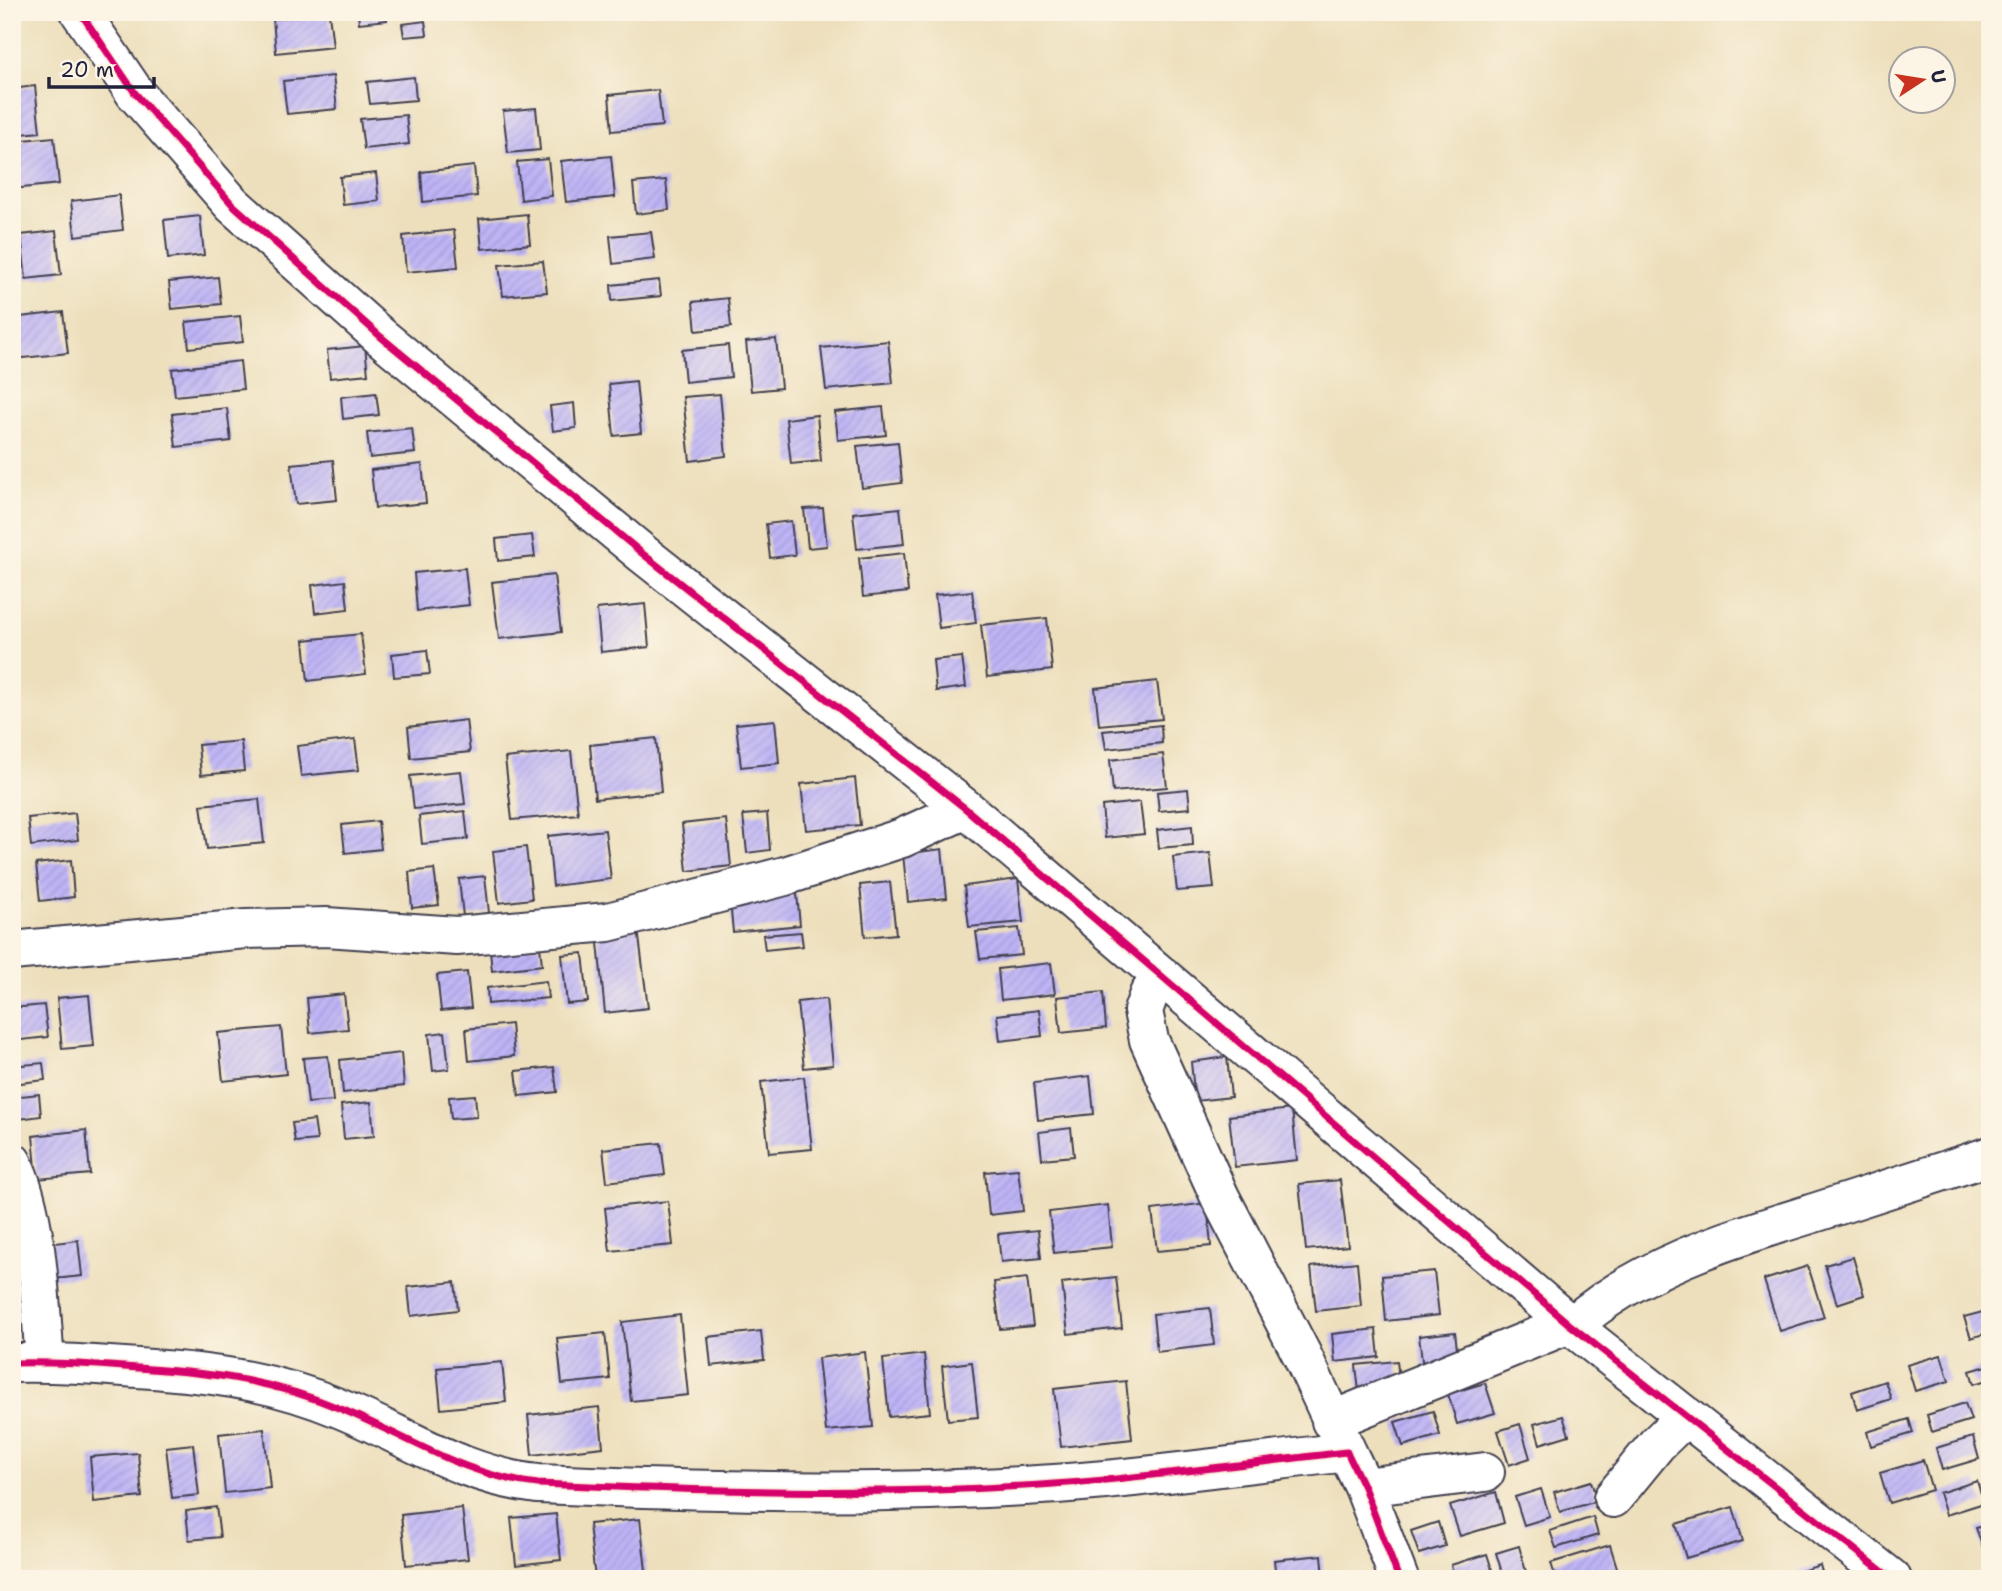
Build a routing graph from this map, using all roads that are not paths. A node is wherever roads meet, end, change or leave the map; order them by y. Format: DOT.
graph roads {
  1 [pos="80,12"];
  2 [pos="966,809"];
  3 [pos="12,951"];
  4 [pos="1162,976"];
  5 [pos="1990,1156"];
  6 [pos="12,1162"];
  7 [pos="1582,1317"];
  8 [pos="29,1363"];
  9 [pos="1686,1416"];
  10 [pos="1339,1436"];
  11 [pos="1485,1472"];
  12 [pos="1364,1487"];
  13 [pos="1614,1498"];
  14 [pos="1399,1579"];
  15 [pos="1892,1579"];
  1 -- 2 [label="street"];
  2 -- 3 [label="street"];
  2 -- 4 [label="street"];
  4 -- 7 [label="street"];
  4 -- 10 [label="street"];
  5 -- 7 [label="street"];
  6 -- 8 [label="street"];
  7 -- 9 [label="street"];
  7 -- 10 [label="street"];
  8 -- 10 [label="street"];
  9 -- 13 [label="street"];
  9 -- 15 [label="street"];
  10 -- 12 [label="street"];
  11 -- 12 [label="street"];
  12 -- 14 [label="street"];
}
